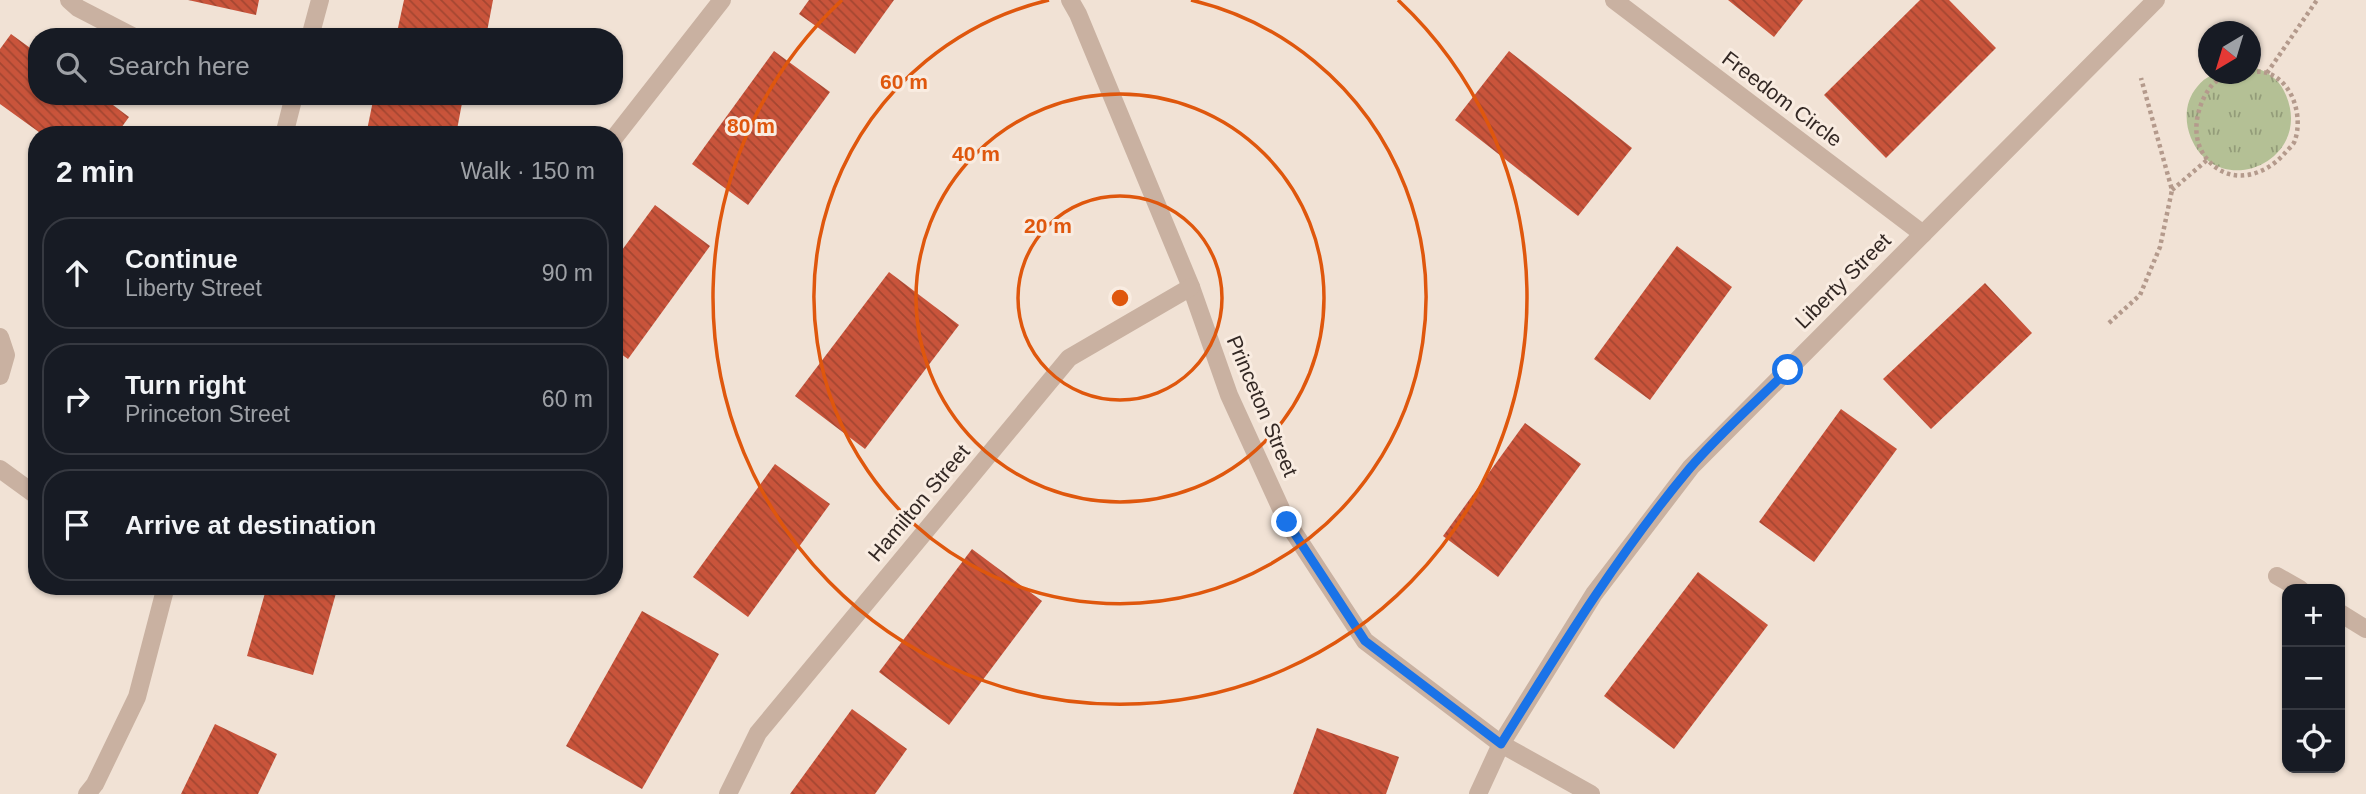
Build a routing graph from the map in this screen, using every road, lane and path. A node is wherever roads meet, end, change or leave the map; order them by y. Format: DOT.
graph roads {
  1 [pos="69,0"];
  2 [pos="320,0"];
  3 [pos="722,0"];
  4 [pos="1070,0"];
  5 [pos="1614,0"];
  6 [pos="2156,0"];
  7 [pos="2317,0"];
  8 [pos="117,28"];
  9 [pos="312,28"];
  10 [pos="2261,73"];
  11 [pos="2267,73"];
  12 [pos="2141,78"];
  13 [pos="2212,84"];
  14 [pos="290,105"];
  15 [pos="286,126"];
  16 [pos="623,126"];
  17 [pos="2207,160"];
  18 [pos="2172,190"];
  19 [pos="1923,234"];
  20 [pos="1191,287"];
  21 [pos="2109,323"];
  22 [pos="0,337"];
  23 [pos="0,376"];
  24 [pos="0,469"];
  25 [pos="28,489"];
  26 [pos="2277,576"];
  27 [pos="2291,584"];
  28 [pos="164,595"];
  29 [pos="2345,616"];
  30 [pos="2366,629"];
  31 [pos="1501,744"];
  32 [pos="87,794"];
  33 [pos="728,794"];
  34 [pos="1478,794"];
  35 [pos="1591,794"];
  1 -- 8 [label="street"];
  2 -- 9 [label="street"];
  3 -- 16 [label="street"];
  4 -- 20 [label="street, Princeton Street"];
  5 -- 19 [label="street, Freedom Circle"];
  6 -- 19 [label="street, Liberty Street"];
  7 -- 11 [label="path"];
  10 -- 11 [label="path"];
  11 -- 17 [label="path"];
  12 -- 18 [label="path"];
  13 -- 17 [label="path"];
  14 -- 15 [label="street"];
  17 -- 18 [label="path"];
  18 -- 21 [label="path"];
  19 -- 31 [label="street, Liberty Street"];
  20 -- 31 [label="street, Princeton Street"];
  20 -- 33 [label="street, Hamilton Street"];
  22 -- 23 [label="street"];
  24 -- 25 [label="street"];
  26 -- 27 [label="street"];
  28 -- 32 [label="street"];
  29 -- 30 [label="street"];
  31 -- 34 [label="street, Liberty Street"];
  31 -- 35 [label="street, Princeton Street"];
}
